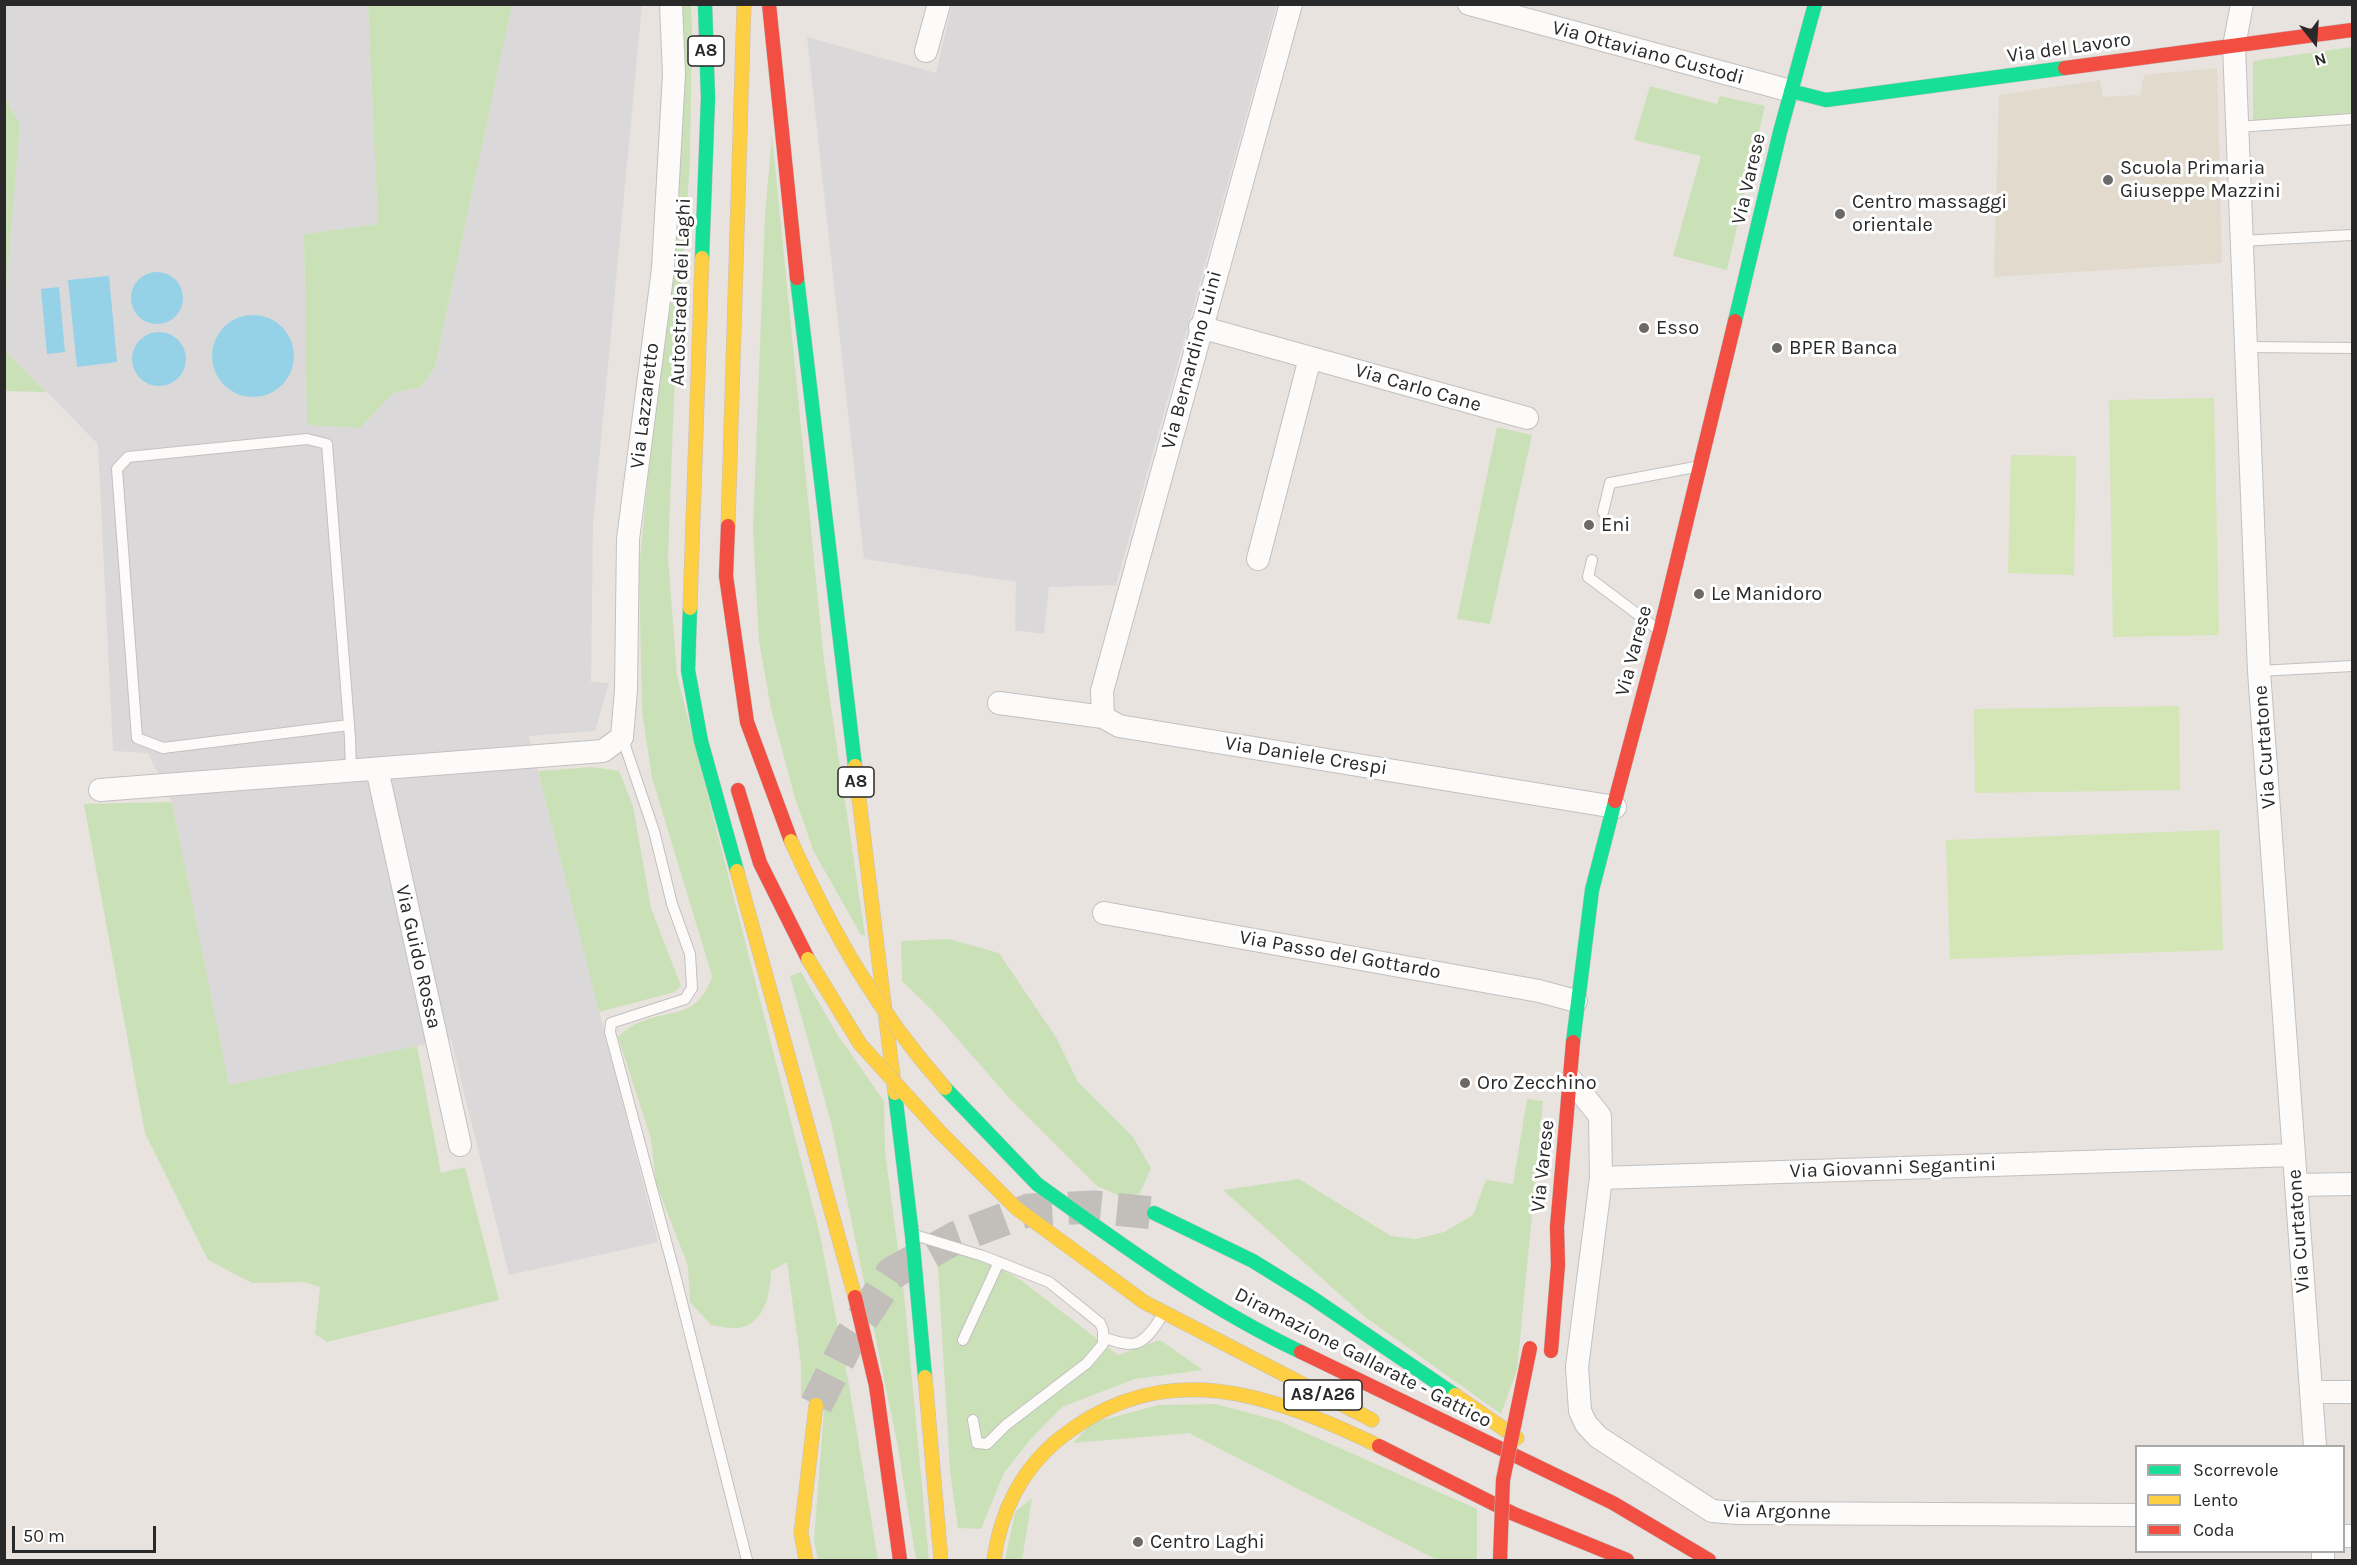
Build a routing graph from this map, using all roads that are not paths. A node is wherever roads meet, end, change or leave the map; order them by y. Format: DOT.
graph roads {
  1 [pos="671,4"];
  2 [pos="705,4"];
  3 [pos="744,4"];
  4 [pos="769,4"];
  5 [pos="939,4"];
  6 [pos="1291,4"];
  7 [pos="1469,4"];
  8 [pos="1815,4"];
  9 [pos="2242,4"];
  10 [pos="2352,30"];
  11 [pos="2234,46"];
  12 [pos="926,51"];
  13 [pos="1791,91"];
  14 [pos="2352,119"];
  15 [pos="2237,127"];
  16 [pos="2352,235"];
  17 [pos="2241,242"];
  18 [pos="1200,327"];
  19 [pos="2245,347"];
  20 [pos="2352,348"];
  21 [pos="1310,358"];
  22 [pos="1527,418"];
  23 [pos="1701,466"];
  24 [pos="1604,512"];
  25 [pos="1258,559"];
  26 [pos="1592,560"];
  27 [pos="691,581"];
  28 [pos="1660,631"];
  29 [pos="702,637"];
  30 [pos="2352,666"];
  31 [pos="2259,671"];
  32 [pos="999,703"];
  33 [pos="1103,717"];
  34 [pos="349,725"];
  35 [pos="622,737"];
  36 [pos="377,769"];
  37 [pos="351,771"];
  38 [pos="733,772"];
  39 [pos="100,790"];
  40 [pos="1615,807"];
  41 [pos="1104,913"];
  42 [pos="1576,1001"];
  43 [pos="1571,1080"];
  44 [pos="460,1145"];
  45 [pos="2294,1155"];
  46 [pos="1601,1178"];
  47 [pos="2352,1184"];
  48 [pos="2296,1185"];
  49 [pos="1154,1213"];
  50 [pos="1557,1227"];
  51 [pos="912,1234"];
  52 [pos="1543,1260"];
  53 [pos="999,1262"];
  54 [pos="1160,1318"];
  55 [pos="1103,1337"];
  56 [pos="963,1340"];
  57 [pos="1531,1342"];
  58 [pos="1548,1368"];
  59 [pos="2311,1392"];
  60 [pos="2352,1392"];
  61 [pos="816,1405"];
  62 [pos="973,1420"];
  63 [pos="1389,1429"];
  64 [pos="1532,1436"];
  65 [pos="2315,1445"];
  66 [pos="1484,1478"];
  67 [pos="1522,1478"];
  68 [pos="1613,1503"];
  69 [pos="2135,1515"];
  70 [pos="1559,1516"];
  71 [pos="1518,1529"];
  72 [pos="747,1560"];
  73 [pos="806,1560"];
  74 [pos="900,1560"];
  75 [pos="941,1560"];
  76 [pos="994,1560"];
  77 [pos="1500,1560"];
  78 [pos="1627,1560"];
  79 [pos="1644,1560"];
  80 [pos="1709,1560"];
  1 -- 35 [label="street, Via Lazzaretto"];
  2 -- 27 [label="main road, Autostrada dei Laghi / A8"];
  3 -- 68 [label="main road, Diramazione Gallarate - Gattico, bridge"];
  4 -- 51 [label="main road, A8"];
  5 -- 12 [label="street"];
  6 -- 18 [label="street, Via Bernardino Luini"];
  7 -- 13 [label="street, Via Ottaviano Custodi"];
  8 -- 13 [label="main road, Via Varese"];
  9 -- 11 [label="street, Via Curtatone"];
  10 -- 11 [label="main road, Via del Lavoro"];
  11 -- 13 [label="main road, Via del Lavoro"];
  11 -- 15 [label="street, Via Curtatone"];
  13 -- 23 [label="main road, Via Varese"];
  14 -- 15 [label="lane"];
  15 -- 17 [label="street, Via Curtatone"];
  16 -- 17 [label="lane"];
  17 -- 19 [label="street, Via Curtatone"];
  18 -- 21 [label="street, Via Carlo Cane"];
  18 -- 33 [label="street, Via Bernardino Luini"];
  19 -- 20 [label="lane"];
  19 -- 31 [label="street, Via Curtatone"];
  21 -- 22 [label="street, Via Carlo Cane"];
  21 -- 25 [label="street"];
  23 -- 24 [label="lane"];
  23 -- 28 [label="main road, Via Varese"];
  26 -- 28 [label="lane"];
  27 -- 29 [label="main road"];
  27 -- 74 [label="main road, A8"];
  28 -- 40 [label="main road, Via Varese"];
  30 -- 31 [label="lane"];
  31 -- 45 [label="street, Via Curtatone"];
  32 -- 33 [label="street, Via Daniele Crespi"];
  33 -- 40 [label="street, Via Daniele Crespi"];
  34 -- 34 [label="lane"];
  34 -- 37 [label="lane"];
  35 -- 36 [label="street"];
  35 -- 72 [label="lane"];
  36 -- 37 [label="street"];
  36 -- 44 [label="street, Via Guido Rossa"];
  37 -- 39 [label="street"];
  38 -- 63 [label="main road, A8/A26, bridge"];
  40 -- 42 [label="main road, Via Varese"];
  41 -- 42 [label="street, Via Passo del Gottardo"];
  42 -- 43 [label="main road, Via Varese"];
  43 -- 46 [label="street"];
  43 -- 50 [label="main road, Via Varese"];
  45 -- 46 [label="street, Via Giovanni Segantini"];
  45 -- 48 [label="street, Via Curtatone"];
  46 -- 69 [label="street, Via Argonne"];
  47 -- 48 [label="street"];
  48 -- 59 [label="street, Via Curtatone"];
  49 -- 68 [label="main road"];
  50 -- 52 [label="main road, Via Varese"];
  50 -- 58 [label="main road, Via Varese"];
  51 -- 53 [label="lane"];
  51 -- 75 [label="main road, A8"];
  53 -- 55 [label="lane"];
  53 -- 56 [label="lane"];
  54 -- 55 [label="lane"];
  55 -- 62 [label="lane"];
  57 -- 77 [label="main road, bridge"];
  59 -- 60 [label="street"];
  59 -- 65 [label="street, Via Curtatone"];
  61 -- 73 [label="main road"];
  64 -- 67 [label="main road"];
  66 -- 71 [label="main road"];
  68 -- 80 [label="main road, Diramazione Gallarate - Gattico"];
  70 -- 79 [label="main road"];
  76 -- 78 [label="main road"];
}
